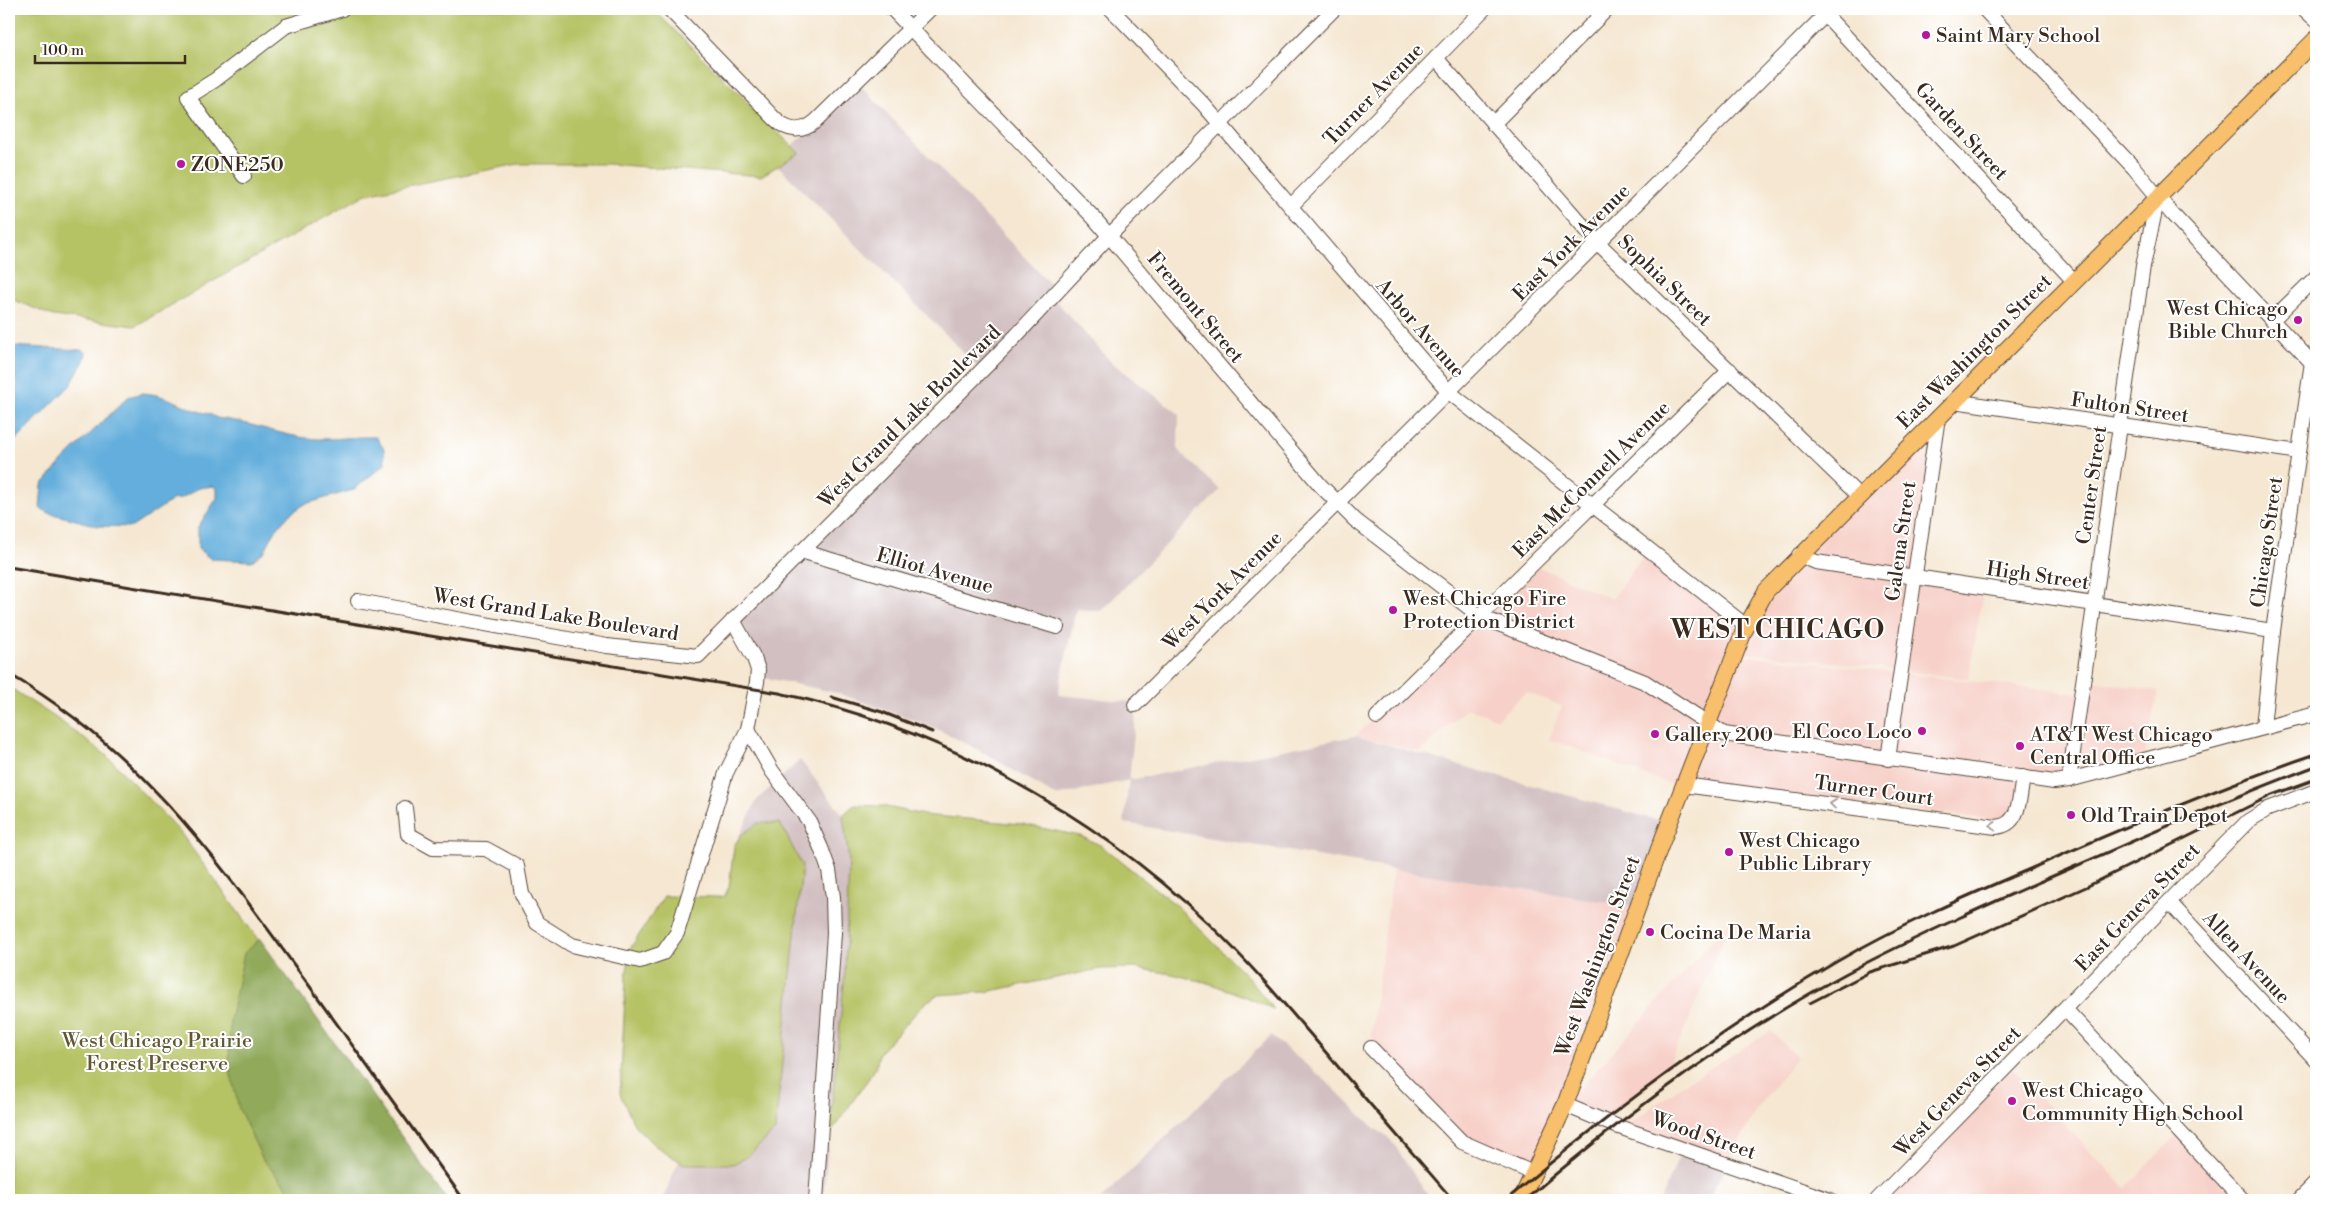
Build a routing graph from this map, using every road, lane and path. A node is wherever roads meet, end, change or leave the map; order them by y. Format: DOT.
graph roads {
  1 [pos="342,9"];
  2 [pos="669,9"];
  3 [pos="892,9"];
  4 [pos="930,9"];
  5 [pos="1111,9"];
  6 [pos="1333,9"];
  7 [pos="1484,9"];
  8 [pos="1607,9"];
  9 [pos="1984,9"];
  10 [pos="2304,9"];
  11 [pos="1826,11"];
  12 [pos="2316,20"];
  13 [pos="911,28"];
  14 [pos="2316,39"];
  15 [pos="1436,58"];
  16 [pos="1220,124"];
  17 [pos="1493,124"];
  18 [pos="244,176"];
  19 [pos="2158,197"];
  20 [pos="1291,206"];
  21 [pos="1108,236"];
  22 [pos="1598,243"];
  23 [pos="2316,277"];
  24 [pos="2074,281"];
  25 [pos="2272,320"];
  26 [pos="2314,365"];
  27 [pos="1730,370"];
  28 [pos="1449,392"];
  29 [pos="1954,401"];
  30 [pos="1938,417"];
  31 [pos="2120,426"];
  32 [pos="2299,452"];
  33 [pos="1859,496"];
  34 [pos="1338,503"];
  35 [pos="1593,505"];
  36 [pos="802,551"];
  37 [pos="1799,555"];
  38 [pos="1915,578"];
  39 [pos="358,601"];
  40 [pos="2094,603"];
  41 [pos="1481,617"];
  42 [pos="733,620"];
  43 [pos="1746,626"];
  44 [pos="1057,627"];
  45 [pos="2273,631"];
  46 [pos="1135,705"];
  47 [pos="2316,714"];
  48 [pos="1377,717"];
  49 [pos="1707,724"];
  50 [pos="2263,727"];
  51 [pos="748,729"];
  52 [pos="1888,759"];
  53 [pos="2023,777"];
  54 [pos="2070,780"];
  55 [pos="1684,785"];
  56 [pos="2316,792"];
  57 [pos="405,808"];
  58 [pos="2170,903"];
  59 [pos="2065,1009"];
  60 [pos="1371,1048"];
  61 [pos="2316,1060"];
  62 [pos="1565,1105"];
  63 [pos="1532,1173"];
  64 [pos="2316,1183"];
  65 [pos="1799,1195"];
  66 [pos="816,1200"];
  67 [pos="1521,1200"];
  68 [pos="1830,1200"];
  69 [pos="1878,1200"];
  70 [pos="2243,1200"];
  71 [pos="2299,1200"];
  1 -- 18 [label="street"];
  2 -- 13 [label="street"];
  3 -- 13 [label="street, Fremont Street"];
  4 -- 13 [label="street"];
  5 -- 16 [label="street, Arbor Avenue"];
  6 -- 16 [label="street, West Grand Lake Boulevard"];
  7 -- 15 [label="street, Turner Avenue"];
  8 -- 17 [label="street"];
  9 -- 19 [label="street"];
  10 -- 12 [label="street"];
  11 -- 22 [label="street, East York Avenue"];
  11 -- 24 [label="street, Garden Street"];
  13 -- 21 [label="street, Fremont Street"];
  14 -- 19 [label="main road, East Washington Street"];
  15 -- 17 [label="street, Sophia Street"];
  15 -- 20 [label="street, Turner Avenue"];
  16 -- 20 [label="street, Arbor Avenue"];
  16 -- 21 [label="street, West Grand Lake Boulevard"];
  17 -- 22 [label="street, Sophia Street"];
  19 -- 24 [label="main road, East Washington Street"];
  19 -- 25 [label="street"];
  19 -- 31 [label="street, Center Street"];
  20 -- 28 [label="street, Arbor Avenue"];
  21 -- 34 [label="street, Fremont Street"];
  21 -- 36 [label="street, West Grand Lake Boulevard"];
  22 -- 27 [label="street, Sophia Street"];
  22 -- 28 [label="street, East York Avenue"];
  23 -- 25 [label="street"];
  24 -- 29 [label="main road, East Washington Street"];
  25 -- 26 [label="street"];
  26 -- 32 [label="street, Chicago Street"];
  27 -- 33 [label="street, Sophia Street"];
  27 -- 35 [label="street, East McConnell Avenue"];
  28 -- 34 [label="street, East York Avenue"];
  28 -- 35 [label="street, Arbor Avenue"];
  29 -- 30 [label="main road, East Washington Street"];
  29 -- 31 [label="street, Fulton Street"];
  30 -- 33 [label="main road, East Washington Street"];
  30 -- 38 [label="street, Galena Street"];
  31 -- 32 [label="street, Fulton Street"];
  31 -- 40 [label="street, Center Street"];
  32 -- 45 [label="street, Chicago Street"];
  33 -- 37 [label="main road, East Washington Street"];
  34 -- 41 [label="street, Fremont Street"];
  34 -- 46 [label="street, West York Avenue"];
  35 -- 41 [label="street, East McConnell Avenue"];
  35 -- 43 [label="street, Arbor Avenue"];
  36 -- 42 [label="street, West Grand Lake Boulevard"];
  36 -- 44 [label="street, Elliot Avenue"];
  37 -- 38 [label="street, High Street"];
  37 -- 43 [label="main road, East Washington Street"];
  38 -- 40 [label="street, High Street"];
  38 -- 52 [label="street, Galena Street"];
  39 -- 42 [label="street, West Grand Lake Boulevard"];
  40 -- 45 [label="street, High Street"];
  40 -- 54 [label="street, Center Street"];
  41 -- 48 [label="street, East McConnell Avenue"];
  41 -- 49 [label="street, Fremont Street"];
  42 -- 51 [label="street"];
  43 -- 49 [label="main road, East Washington Street"];
  45 -- 50 [label="street, Chicago Street"];
  47 -- 50 [label="street, Fremont Street"];
  49 -- 52 [label="street, Fremont Street"];
  49 -- 55 [label="main road, West Washington Street"];
  50 -- 54 [label="street, Fremont Street"];
  51 -- 57 [label="street"];
  51 -- 66 [label="street"];
  52 -- 53 [label="street, Fremont Street"];
  53 -- 54 [label="street, Fremont Street"];
  53 -- 55 [label="street, Turner Court, one-way"];
  55 -- 62 [label="main road, West Washington Street"];
  56 -- 58 [label="street, East Geneva Street"];
  58 -- 59 [label="street, East Geneva Street"];
  58 -- 61 [label="street, Allen Avenue"];
  59 -- 69 [label="street, West Geneva Street"];
  59 -- 70 [label="street"];
  60 -- 63 [label="street"];
  62 -- 63 [label="main road, West Washington Street"];
  62 -- 65 [label="street, Wood Street"];
  63 -- 67 [label="main road, West Washington Street"];
  64 -- 71 [label="street"];
  65 -- 68 [label="street, Wood Street"];
}
